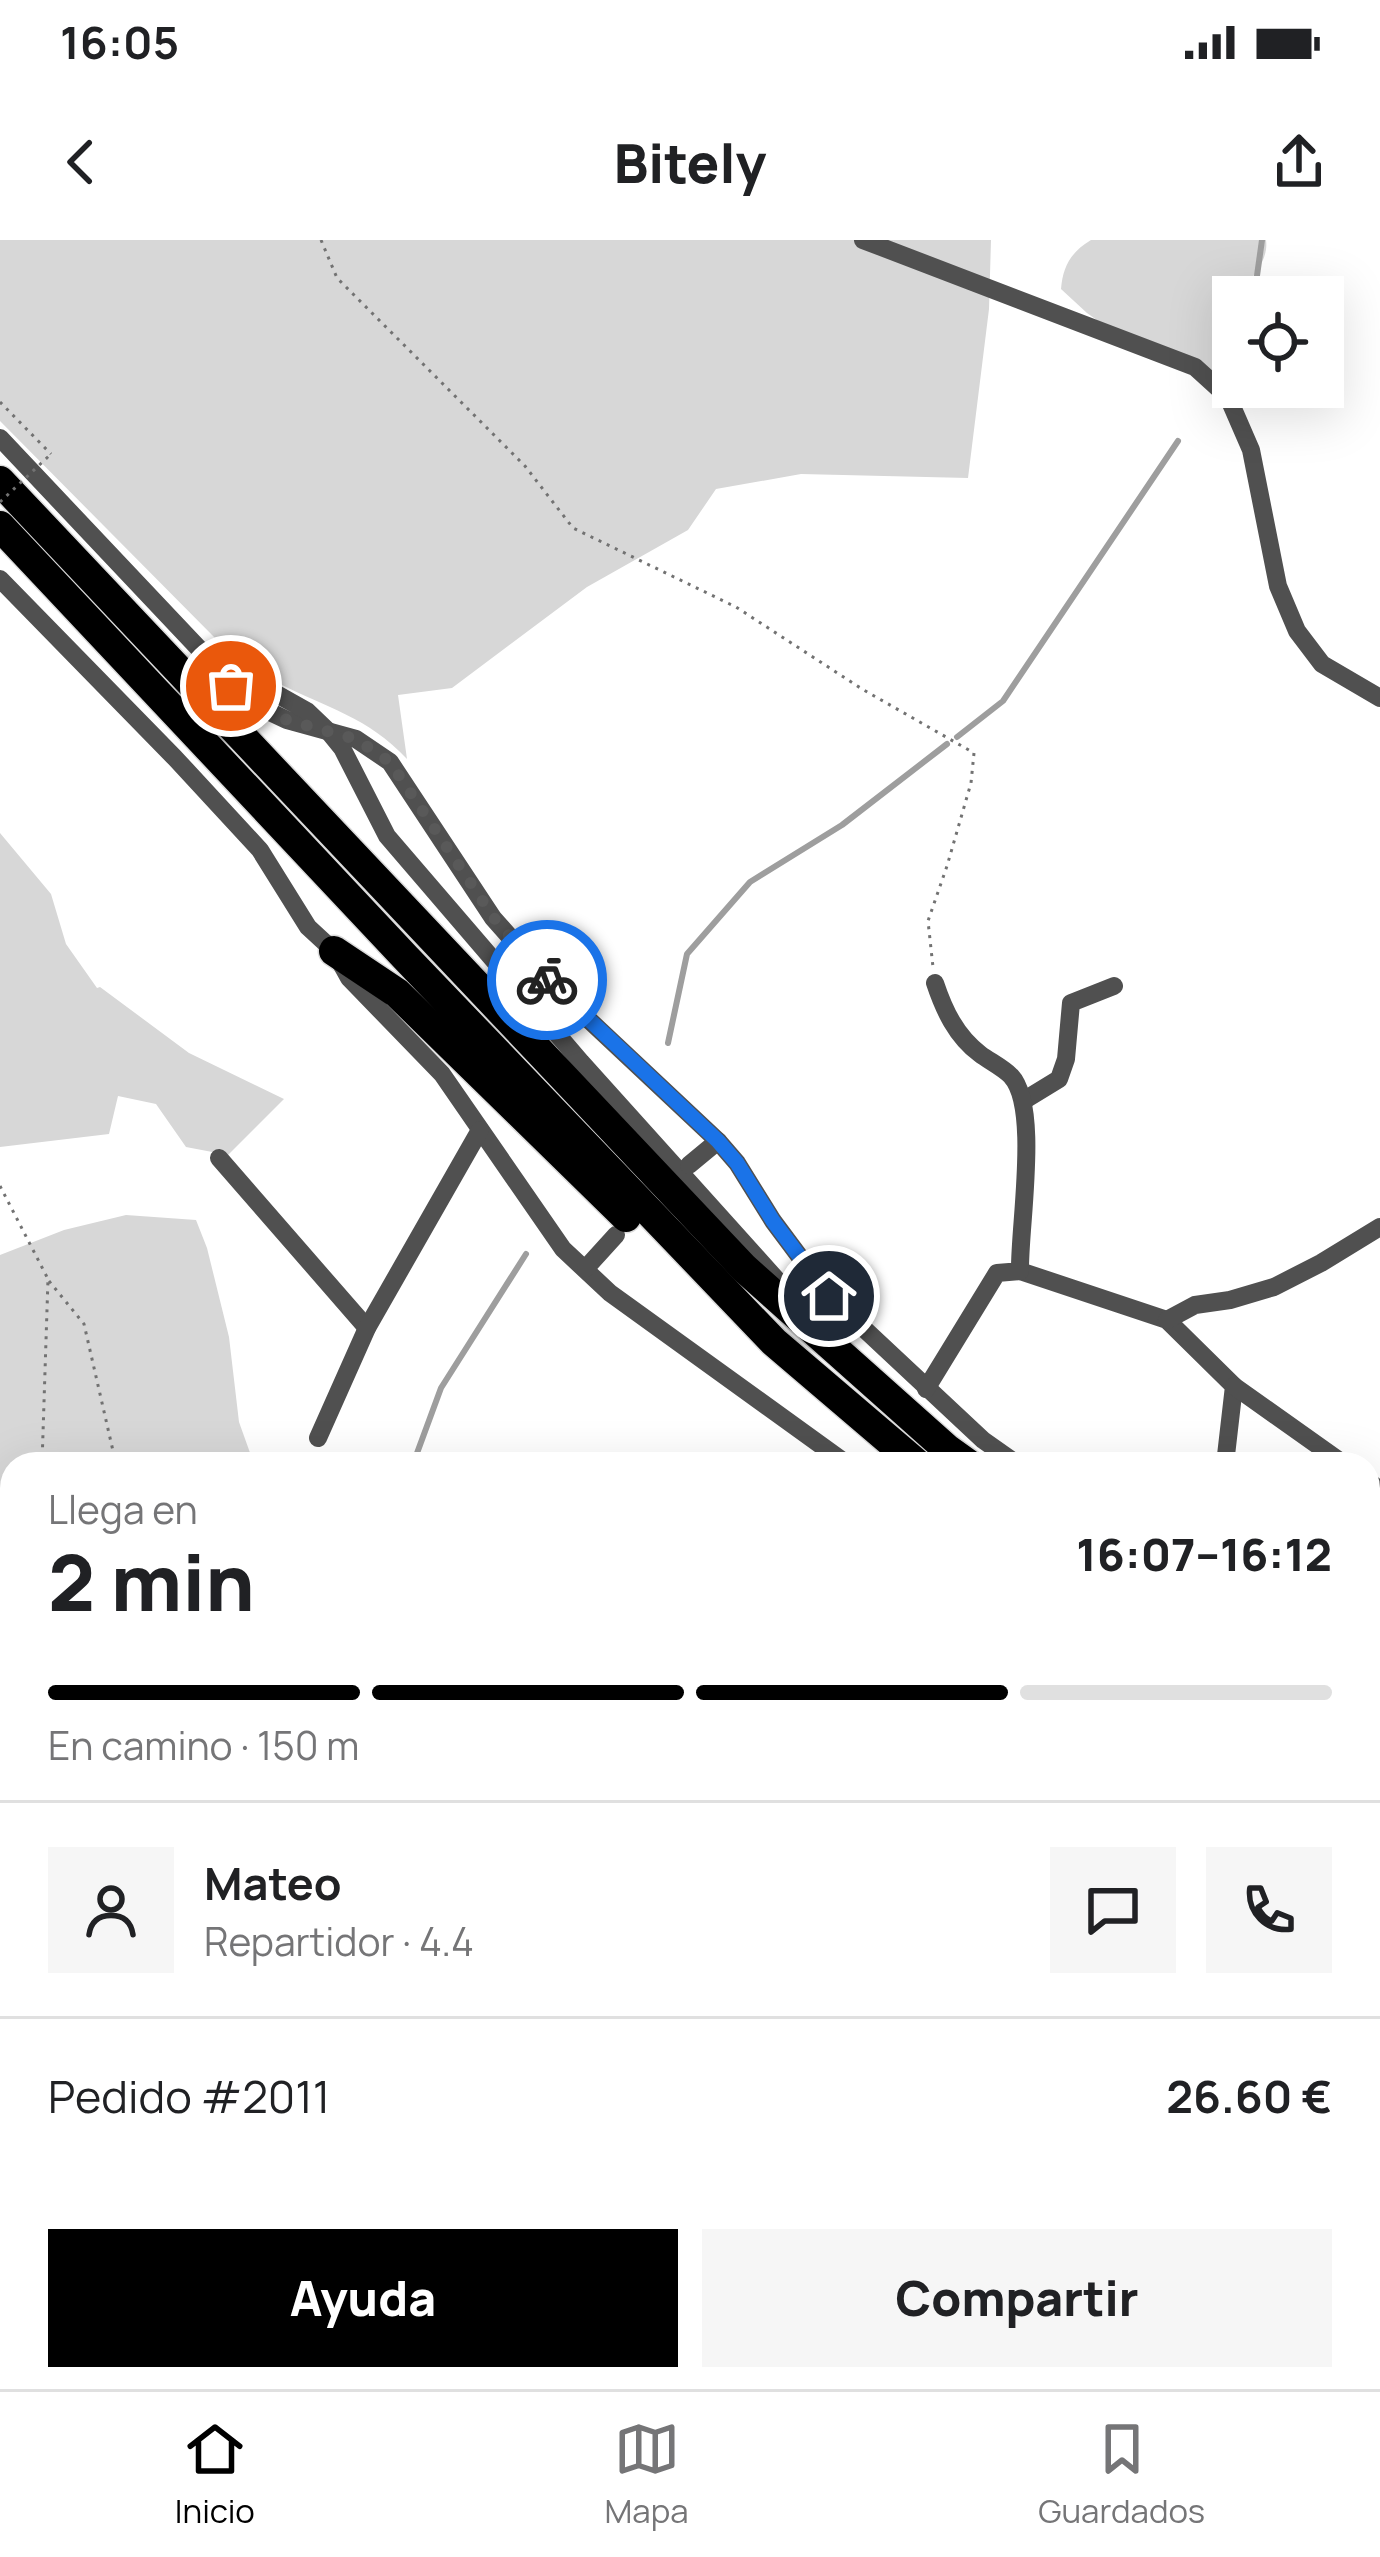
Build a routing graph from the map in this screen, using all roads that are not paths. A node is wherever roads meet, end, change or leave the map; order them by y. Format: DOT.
graph roads {
  1 [pos="863,240"];
  2 [pos="0,438"];
  3 [pos="0,481"];
  4 [pos="0,526"];
  5 [pos="0,579"];
  6 [pos="1380,698"];
  7 [pos="329,731"];
  8 [pos="334,951"];
  9 [pos="935,983"];
  10 [pos="1114,986"];
  11 [pos="1012,1077"];
  12 [pos="1059,1078"];
  13 [pos="1023,1101"];
  14 [pos="480,1130"];
  15 [pos="718,1141"];
  16 [pos="219,1157"];
  17 [pos="688,1165"];
  18 [pos="1380,1226"];
  19 [pos="616,1235"];
  20 [pos="586,1268"];
  21 [pos="1020,1270"];
  22 [pos="1167,1320"];
  23 [pos="367,1328"];
  24 [pos="1234,1386"];
  25 [pos="926,1389"];
  26 [pos="886,1396"];
  27 [pos="318,1438"];
  28 [pos="824,1452"];
  29 [pos="880,1452"];
  30 [pos="902,1452"];
  31 [pos="951,1452"];
  32 [pos="1000,1452"];
  33 [pos="1226,1452"];
  34 [pos="1327,1452"];
  1 -- 6 [label="street"];
  2 -- 7 [label="street"];
  3 -- 26 [label="highway"];
  4 -- 30 [label="highway"];
  5 -- 8 [label="street"];
  7 -- 15 [label="street"];
  7 -- 26 [label="street"];
  8 -- 14 [label="street"];
  8 -- 29 [label="highway"];
  9 -- 11 [label="street"];
  10 -- 12 [label="street"];
  11 -- 12 [label="street"];
  11 -- 13 [label="street"];
  12 -- 13 [label="street"];
  13 -- 21 [label="street"];
  14 -- 20 [label="street"];
  14 -- 23 [label="street"];
  15 -- 17 [label="street"];
  15 -- 25 [label="street"];
  16 -- 23 [label="street"];
  18 -- 22 [label="street"];
  19 -- 20 [label="street"];
  20 -- 28 [label="street"];
  21 -- 22 [label="street"];
  21 -- 25 [label="street"];
  22 -- 24 [label="street"];
  23 -- 27 [label="street"];
  24 -- 33 [label="street"];
  24 -- 34 [label="street"];
  25 -- 32 [label="street"];
  26 -- 31 [label="highway"];
}
